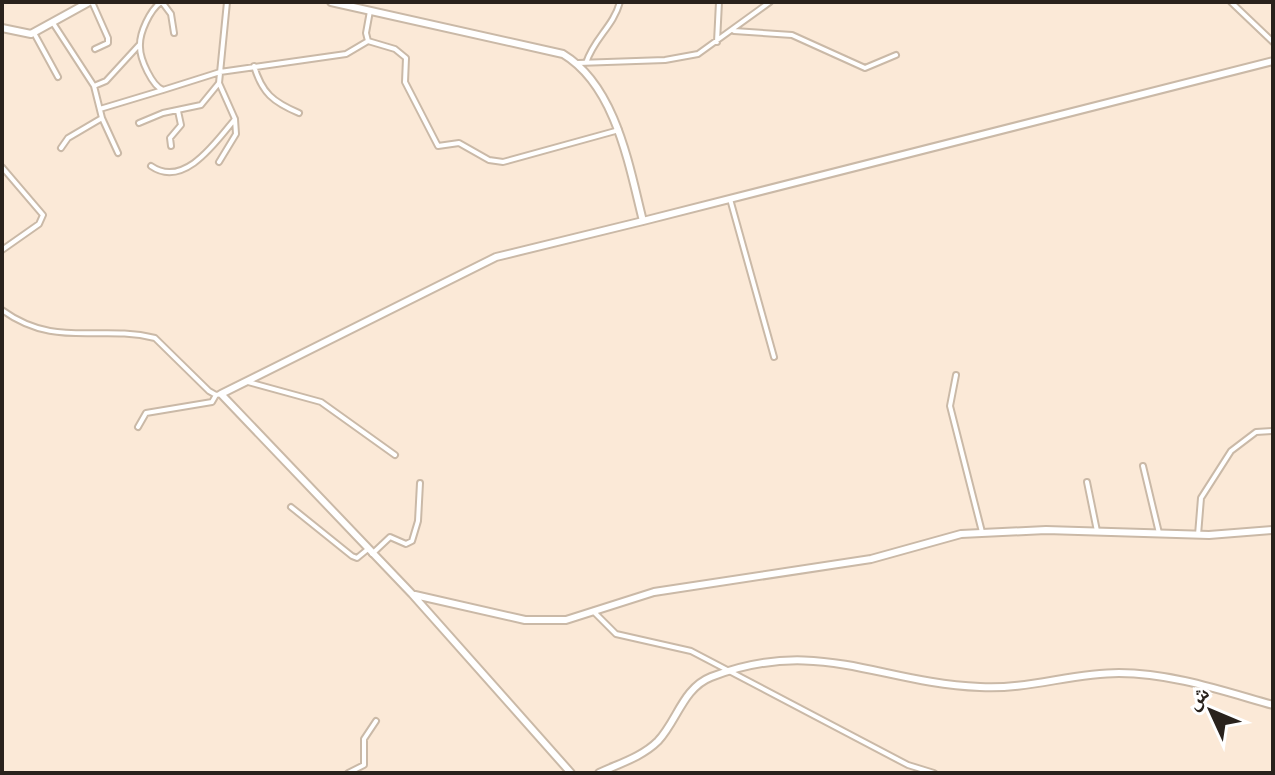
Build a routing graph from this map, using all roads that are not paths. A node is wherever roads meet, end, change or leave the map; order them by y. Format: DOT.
graph roads {
  1 [pos="90,2"];
  2 [pos="161,2"];
  3 [pos="227,2"];
  4 [pos="331,2"];
  5 [pos="620,2"];
  6 [pos="770,2"];
  7 [pos="1231,2"];
  8 [pos="721,4"];
  9 [pos="355,5"];
  10 [pos="370,11"];
  11 [pos="53,23"];
  12 [pos="2,28"];
  13 [pos="732,31"];
  14 [pos="34,33"];
  15 [pos="174,33"];
  16 [pos="368,41"];
  17 [pos="717,42"];
  18 [pos="1273,42"];
  19 [pos="139,45"];
  20 [pos="95,49"];
  21 [pos="896,55"];
  22 [pos="1273,61"];
  23 [pos="576,63"];
  24 [pos="586,63"];
  25 [pos="254,66"];
  26 [pos="220,72"];
  27 [pos="58,77"];
  28 [pos="219,83"];
  29 [pos="94,86"];
  30 [pos="163,90"];
  31 [pos="100,109"];
  32 [pos="178,111"];
  33 [pos="299,113"];
  34 [pos="102,118"];
  35 [pos="235,119"];
  36 [pos="139,123"];
  37 [pos="619,130"];
  38 [pos="171,146"];
  39 [pos="61,148"];
  40 [pos="118,153"];
  41 [pos="219,162"];
  42 [pos="151,166"];
  43 [pos="2,167"];
  44 [pos="729,197"];
  45 [pos="643,221"];
  46 [pos="2,250"];
  47 [pos="2,310"];
  48 [pos="774,357"];
  49 [pos="956,375"];
  50 [pos="246,381"];
  51 [pos="218,394"];
  52 [pos="138,427"];
  53 [pos="1273,431"];
  54 [pos="395,455"];
  55 [pos="1143,466"];
  56 [pos="1087,482"];
  57 [pos="420,483"];
  58 [pos="291,507"];
  59 [pos="1273,530"];
  60 [pos="1097,531"];
  61 [pos="982,532"];
  62 [pos="1159,535"];
  63 [pos="1198,535"];
  64 [pos="370,552"];
  65 [pos="412,594"];
  66 [pos="593,611"];
  67 [pos="732,671"];
  68 [pos="1273,705"];
  69 [pos="376,721"];
  70 [pos="348,773"];
  71 [pos="571,773"];
  72 [pos="599,773"];
  73 [pos="934,773"];
  1 -- 11 [label="street"];
  1 -- 20 [label="street"];
  2 -- 15 [label="street"];
  2 -- 19 [label="street"];
  3 -- 26 [label="street"];
  4 -- 9 [label="street"];
  5 -- 24 [label="street"];
  6 -- 13 [label="street"];
  7 -- 18 [label="street"];
  8 -- 17 [label="street"];
  9 -- 10 [label="street"];
  10 -- 16 [label="street"];
  10 -- 23 [label="street"];
  11 -- 14 [label="street"];
  11 -- 29 [label="street"];
  12 -- 14 [label="street"];
  13 -- 17 [label="street"];
  13 -- 21 [label="street"];
  14 -- 27 [label="street"];
  16 -- 25 [label="street"];
  16 -- 37 [label="street"];
  17 -- 24 [label="street"];
  19 -- 29 [label="street"];
  19 -- 30 [label="street"];
  22 -- 44 [label="street"];
  23 -- 24 [label="street"];
  23 -- 37 [label="street"];
  25 -- 26 [label="street"];
  25 -- 33 [label="street"];
  26 -- 28 [label="street"];
  26 -- 30 [label="street"];
  28 -- 32 [label="street"];
  28 -- 35 [label="street"];
  29 -- 31 [label="street"];
  30 -- 31 [label="street"];
  31 -- 34 [label="street"];
  32 -- 36 [label="street"];
  32 -- 38 [label="street"];
  34 -- 39 [label="street"];
  34 -- 40 [label="street"];
  35 -- 41 [label="street"];
  35 -- 42 [label="street"];
  37 -- 45 [label="street"];
  43 -- 46 [label="street"];
  44 -- 45 [label="street"];
  44 -- 48 [label="street"];
  45 -- 50 [label="street"];
  47 -- 51 [label="street"];
  49 -- 61 [label="street"];
  50 -- 51 [label="street"];
  50 -- 54 [label="street"];
  51 -- 52 [label="street"];
  51 -- 64 [label="street"];
  53 -- 63 [label="street"];
  55 -- 62 [label="street"];
  56 -- 60 [label="street"];
  57 -- 64 [label="street"];
  58 -- 64 [label="street"];
  59 -- 63 [label="street"];
  60 -- 61 [label="street"];
  60 -- 62 [label="street"];
  61 -- 66 [label="street"];
  62 -- 63 [label="street"];
  64 -- 65 [label="street"];
  65 -- 66 [label="street"];
  65 -- 71 [label="street"];
  66 -- 67 [label="street"];
  67 -- 68 [label="street"];
  67 -- 72 [label="street"];
  67 -- 73 [label="street"];
  69 -- 70 [label="street"];
}
